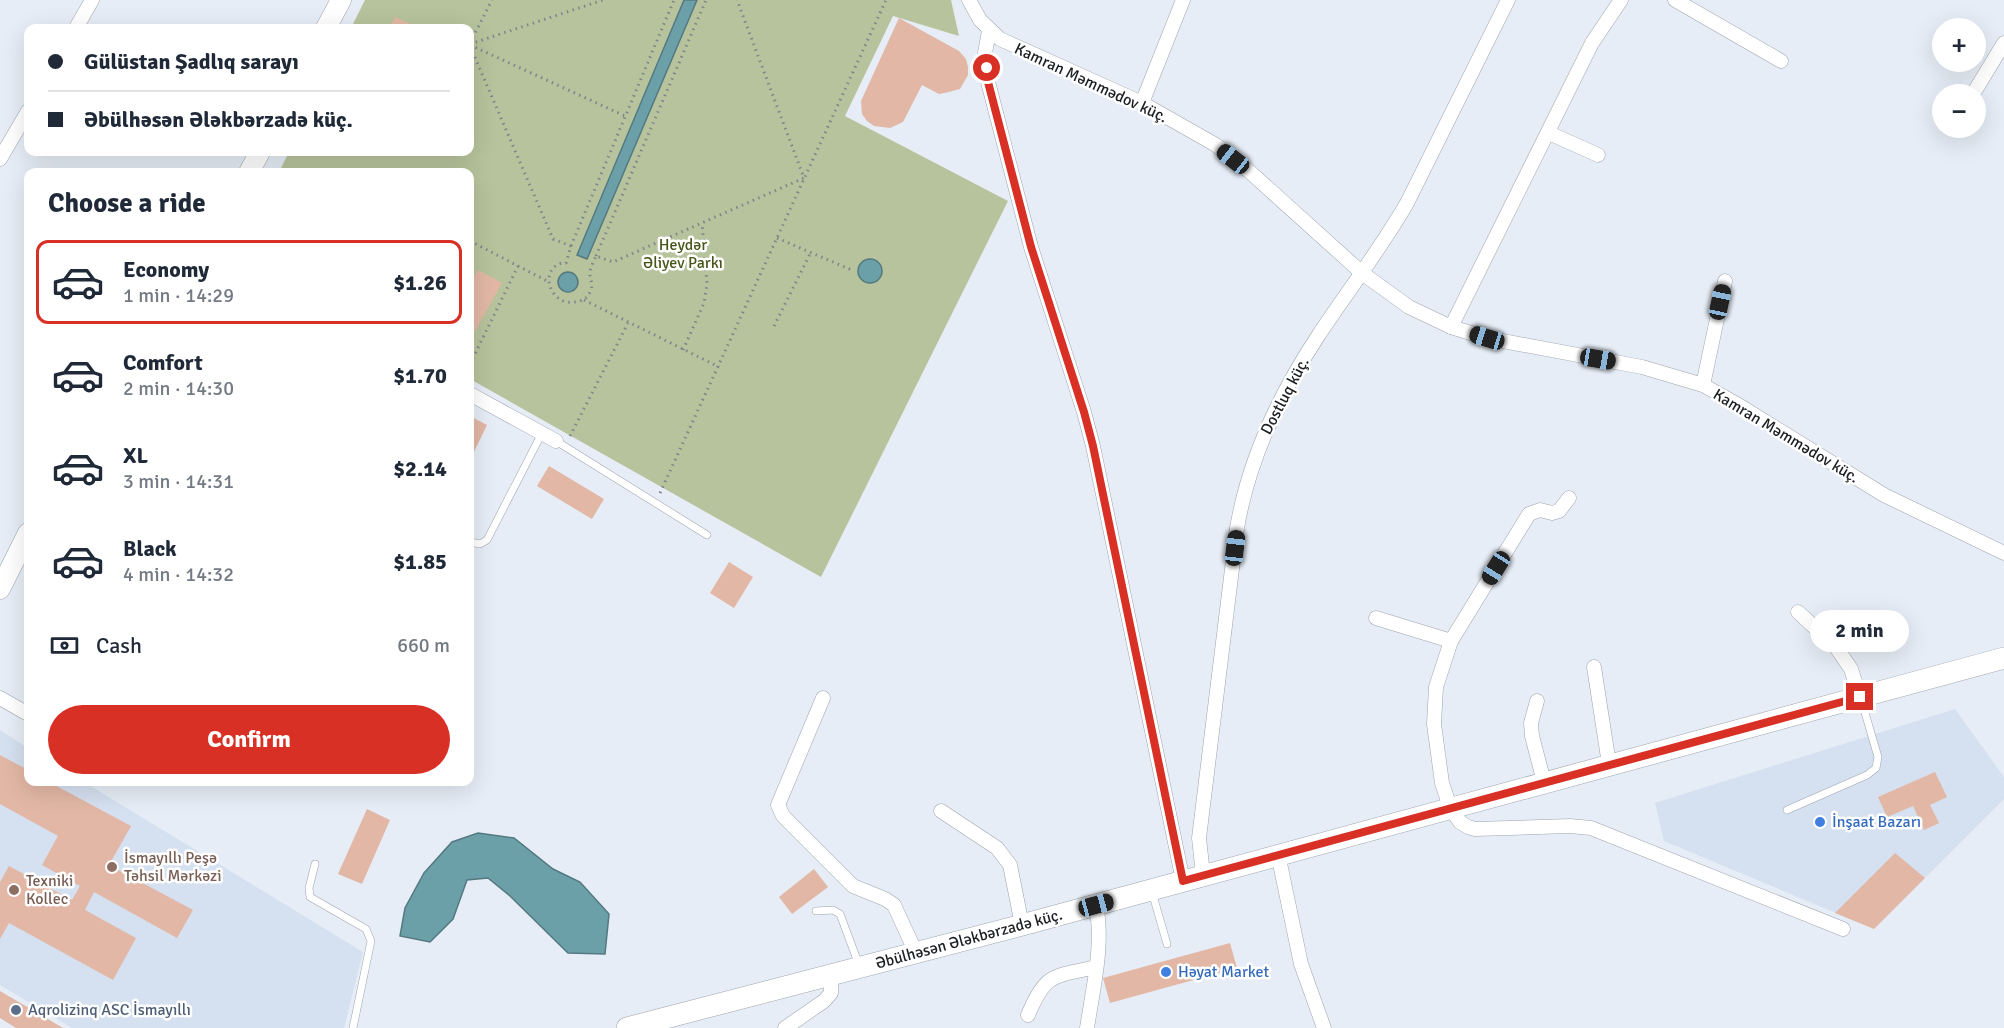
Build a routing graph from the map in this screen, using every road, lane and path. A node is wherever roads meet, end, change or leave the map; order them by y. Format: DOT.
graph roads {
  1 [pos="92,0"];
  2 [pos="341,0"];
  3 [pos="492,0"];
  4 [pos="603,0"];
  5 [pos="674,0"];
  6 [pos="706,0"];
  7 [pos="737,0"];
  8 [pos="886,0"];
  9 [pos="969,0"];
  10 [pos="1183,0"];
  11 [pos="1508,0"];
  12 [pos="1621,0"];
  13 [pos="1675,0"];
  14 [pos="597,1"];
  15 [pos="78,24"];
  16 [pos="328,24"];
  17 [pos="989,31"];
  18 [pos="474,37"];
  19 [pos="2004,43"];
  20 [pos="474,44"];
  21 [pos="474,47"];
  22 [pos="474,54"];
  23 [pos="1781,61"];
  24 [pos="1979,84"];
  25 [pos="1142,103"];
  26 [pos="625,116"];
  27 [pos="24,118"];
  28 [pos="1549,134"];
  29 [pos="1598,155"];
  30 [pos="0,159"];
  31 [pos="804,178"];
  32 [pos="702,223"];
  33 [pos="777,238"];
  34 [pos="474,243"];
  35 [pos="572,246"];
  36 [pos="811,252"];
  37 [pos="596,256"];
  38 [pos="518,266"];
  39 [pos="854,271"];
  40 [pos="1362,273"];
  41 [pos="1725,280"];
  42 [pos="549,282"];
  43 [pos="584,300"];
  44 [pos="628,323"];
  45 [pos="774,326"];
  46 [pos="1451,327"];
  47 [pos="683,350"];
  48 [pos="474,356"];
  49 [pos="719,367"];
  50 [pos="1702,386"];
  51 [pos="474,396"];
  52 [pos="542,433"];
  53 [pos="560,444"];
  54 [pos="1569,498"];
  55 [pos="656,503"];
  56 [pos="707,535"];
  57 [pos="24,541"];
  58 [pos="474,543"];
  59 [pos="2004,553"];
  60 [pos="0,589"];
  61 [pos="1797,612"];
  62 [pos="1376,618"];
  63 [pos="1451,641"];
  64 [pos="2004,658"];
  65 [pos="1594,667"];
  66 [pos="1860,697"];
  67 [pos="0,698"];
  68 [pos="823,698"];
  69 [pos="1538,701"];
  70 [pos="24,712"];
  71 [pos="1609,764"];
  72 [pos="1544,782"];
  73 [pos="1450,807"];
  74 [pos="1787,810"];
  75 [pos="941,811"];
  76 [pos="1278,854"];
  77 [pos="315,864"];
  78 [pos="1193,878"];
  79 [pos="1152,890"];
  80 [pos="1096,905"];
  81 [pos="816,911"];
  82 [pos="1022,925"];
  83 [pos="1843,929"];
  84 [pos="1167,944"];
  85 [pos="916,952"];
  86 [pos="860,967"];
  87 [pos="1096,967"];
  88 [pos="831,975"];
  89 [pos="1028,1015"];
  90 [pos="353,1028"];
  91 [pos="627,1028"];
  92 [pos="785,1028"];
  93 [pos="1087,1028"];
  94 [pos="1324,1028"];
  1 -- 15 [label="street"];
  2 -- 16 [label="street"];
  3 -- 18 [label="path"];
  4 -- 14 [label="path"];
  5 -- 26 [label="path"];
  6 -- 37 [label="path"];
  7 -- 31 [label="path"];
  8 -- 31 [label="path"];
  9 -- 17 [label="street"];
  10 -- 25 [label="street"];
  11 -- 40 [label="street, Dostluq küç."];
  12 -- 28 [label="street"];
  13 -- 23 [label="street"];
  14 -- 20 [label="path"];
  17 -- 25 [label="street, Kamran Məmmədov küç."];
  17 -- 78 [label="street"];
  19 -- 24 [label="street"];
  21 -- 26 [label="path"];
  22 -- 35 [label="path"];
  25 -- 40 [label="street, Kamran Məmmədov küç."];
  26 -- 35 [label="path"];
  27 -- 30 [label="street"];
  28 -- 29 [label="street"];
  28 -- 46 [label="street"];
  31 -- 32 [label="path"];
  31 -- 33 [label="path"];
  32 -- 37 [label="path"];
  32 -- 47 [label="path"];
  33 -- 36 [label="path"];
  33 -- 49 [label="path"];
  34 -- 38 [label="path"];
  35 -- 42 [label="path"];
  36 -- 39 [label="path"];
  36 -- 45 [label="path"];
  37 -- 43 [label="path"];
  38 -- 42 [label="path"];
  38 -- 48 [label="path"];
  40 -- 46 [label="street, Kamran Məmmədov küç."];
  40 -- 78 [label="street, Dostluq küç."];
  41 -- 50 [label="street"];
  42 -- 43 [label="path"];
  43 -- 44 [label="path"];
  44 -- 47 [label="path"];
  44 -- 53 [label="path"];
  46 -- 50 [label="street, Kamran Məmmədov küç."];
  47 -- 49 [label="path"];
  49 -- 55 [label="path"];
  50 -- 59 [label="street, Kamran Məmmədov küç."];
  51 -- 52 [label="street"];
  52 -- 53 [label="street"];
  52 -- 58 [label="lane"];
  53 -- 55 [label="lane"];
  54 -- 63 [label="street"];
  55 -- 56 [label="lane"];
  57 -- 60 [label="street"];
  61 -- 66 [label="street"];
  62 -- 63 [label="street"];
  63 -- 73 [label="street"];
  64 -- 66 [label="main road, Əbülhəsən Ələkbərzadə küç."];
  65 -- 71 [label="street"];
  66 -- 71 [label="main road, Əbülhəsən Ələkbərzadə küç."];
  66 -- 74 [label="lane"];
  67 -- 70 [label="street"];
  68 -- 85 [label="street"];
  69 -- 72 [label="street"];
  71 -- 72 [label="main road, Əbülhəsən Ələkbərzadə küç."];
  72 -- 73 [label="main road, Əbülhəsən Ələkbərzadə küç."];
  73 -- 76 [label="main road, Əbülhəsən Ələkbərzadə küç."];
  73 -- 83 [label="street"];
  75 -- 82 [label="street"];
  76 -- 78 [label="main road, Əbülhəsən Ələkbərzadə küç."];
  76 -- 94 [label="street"];
  77 -- 90 [label="lane"];
  78 -- 79 [label="main road, Əbülhəsən Ələkbərzadə küç."];
  79 -- 80 [label="main road, Əbülhəsən Ələkbərzadə küç."];
  79 -- 84 [label="lane"];
  80 -- 82 [label="main road, Əbülhəsən Ələkbərzadə küç."];
  80 -- 87 [label="street"];
  81 -- 86 [label="lane"];
  82 -- 85 [label="main road, Əbülhəsən Ələkbərzadə küç."];
  85 -- 86 [label="main road, Əbülhəsən Ələkbərzadə küç."];
  86 -- 88 [label="main road, Əbülhəsən Ələkbərzadə küç."];
  87 -- 89 [label="street"];
  87 -- 93 [label="street"];
  88 -- 91 [label="main road, Əbülhəsən Ələkbərzadə küç."];
  88 -- 92 [label="street"];
}
